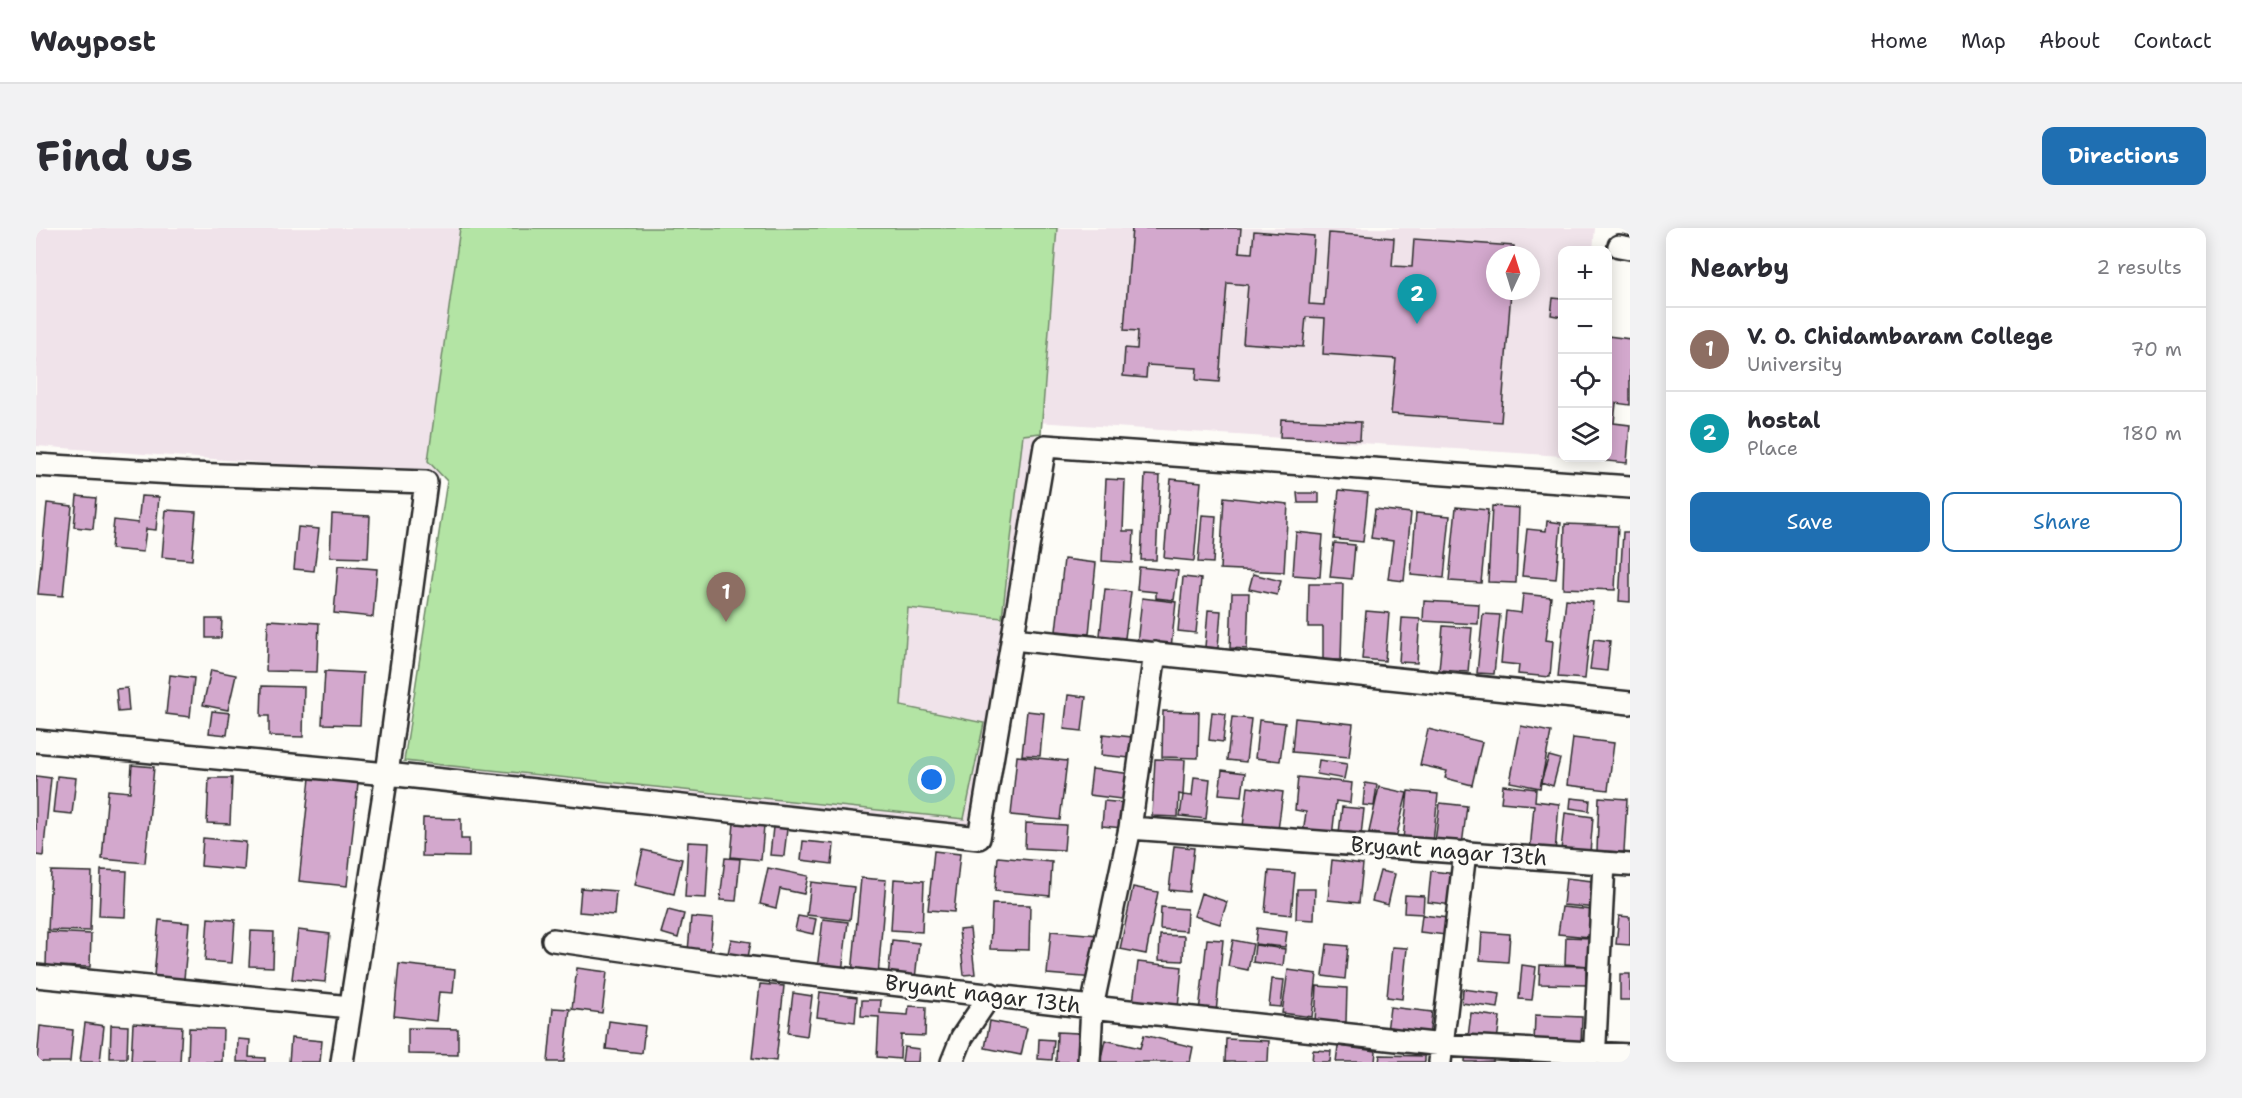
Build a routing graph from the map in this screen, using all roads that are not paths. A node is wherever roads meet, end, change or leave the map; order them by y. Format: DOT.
graph roads {
  1 [pos="36,465"];
  2 [pos="1630,487"];
  3 [pos="1013,639"];
  4 [pos="1155,653"];
  5 [pos="1630,703"];
  6 [pos="36,741"];
  7 [pos="387,774"];
  8 [pos="1130,828"];
  9 [pos="1465,852"];
  10 [pos="1604,863"];
  11 [pos="1630,865"];
  12 [pos="553,940"];
  13 [pos="36,976"];
  14 [pos="992,994"];
  15 [pos="350,1007"];
  16 [pos="1092,1007"];
  17 [pos="1442,1054"];
  18 [pos="1630,1055"];
  19 [pos="1595,1058"];
  20 [pos="342,1062"];
  21 [pos="952,1062"];
  22 [pos="1089,1062"];
  1 -- 7 [label="street"];
  2 -- 3 [label="street"];
  3 -- 4 [label="street"];
  3 -- 7 [label="street"];
  4 -- 5 [label="street"];
  4 -- 8 [label="street"];
  6 -- 7 [label="street"];
  7 -- 15 [label="street"];
  8 -- 9 [label="street, Bryant nagar 13th"];
  8 -- 16 [label="street, Bryant nagar 13th"];
  9 -- 10 [label="street, Bryant nagar 13th"];
  9 -- 17 [label="street"];
  10 -- 11 [label="street, Bryant nagar 13th"];
  10 -- 19 [label="street"];
  12 -- 14 [label="street, Bryant nagar 13th"];
  13 -- 15 [label="street"];
  14 -- 16 [label="street, Bryant nagar 13th"];
  14 -- 21 [label="street"];
  15 -- 20 [label="street"];
  16 -- 17 [label="street"];
  16 -- 22 [label="street"];
  17 -- 19 [label="street"];
  18 -- 19 [label="street"];
}
